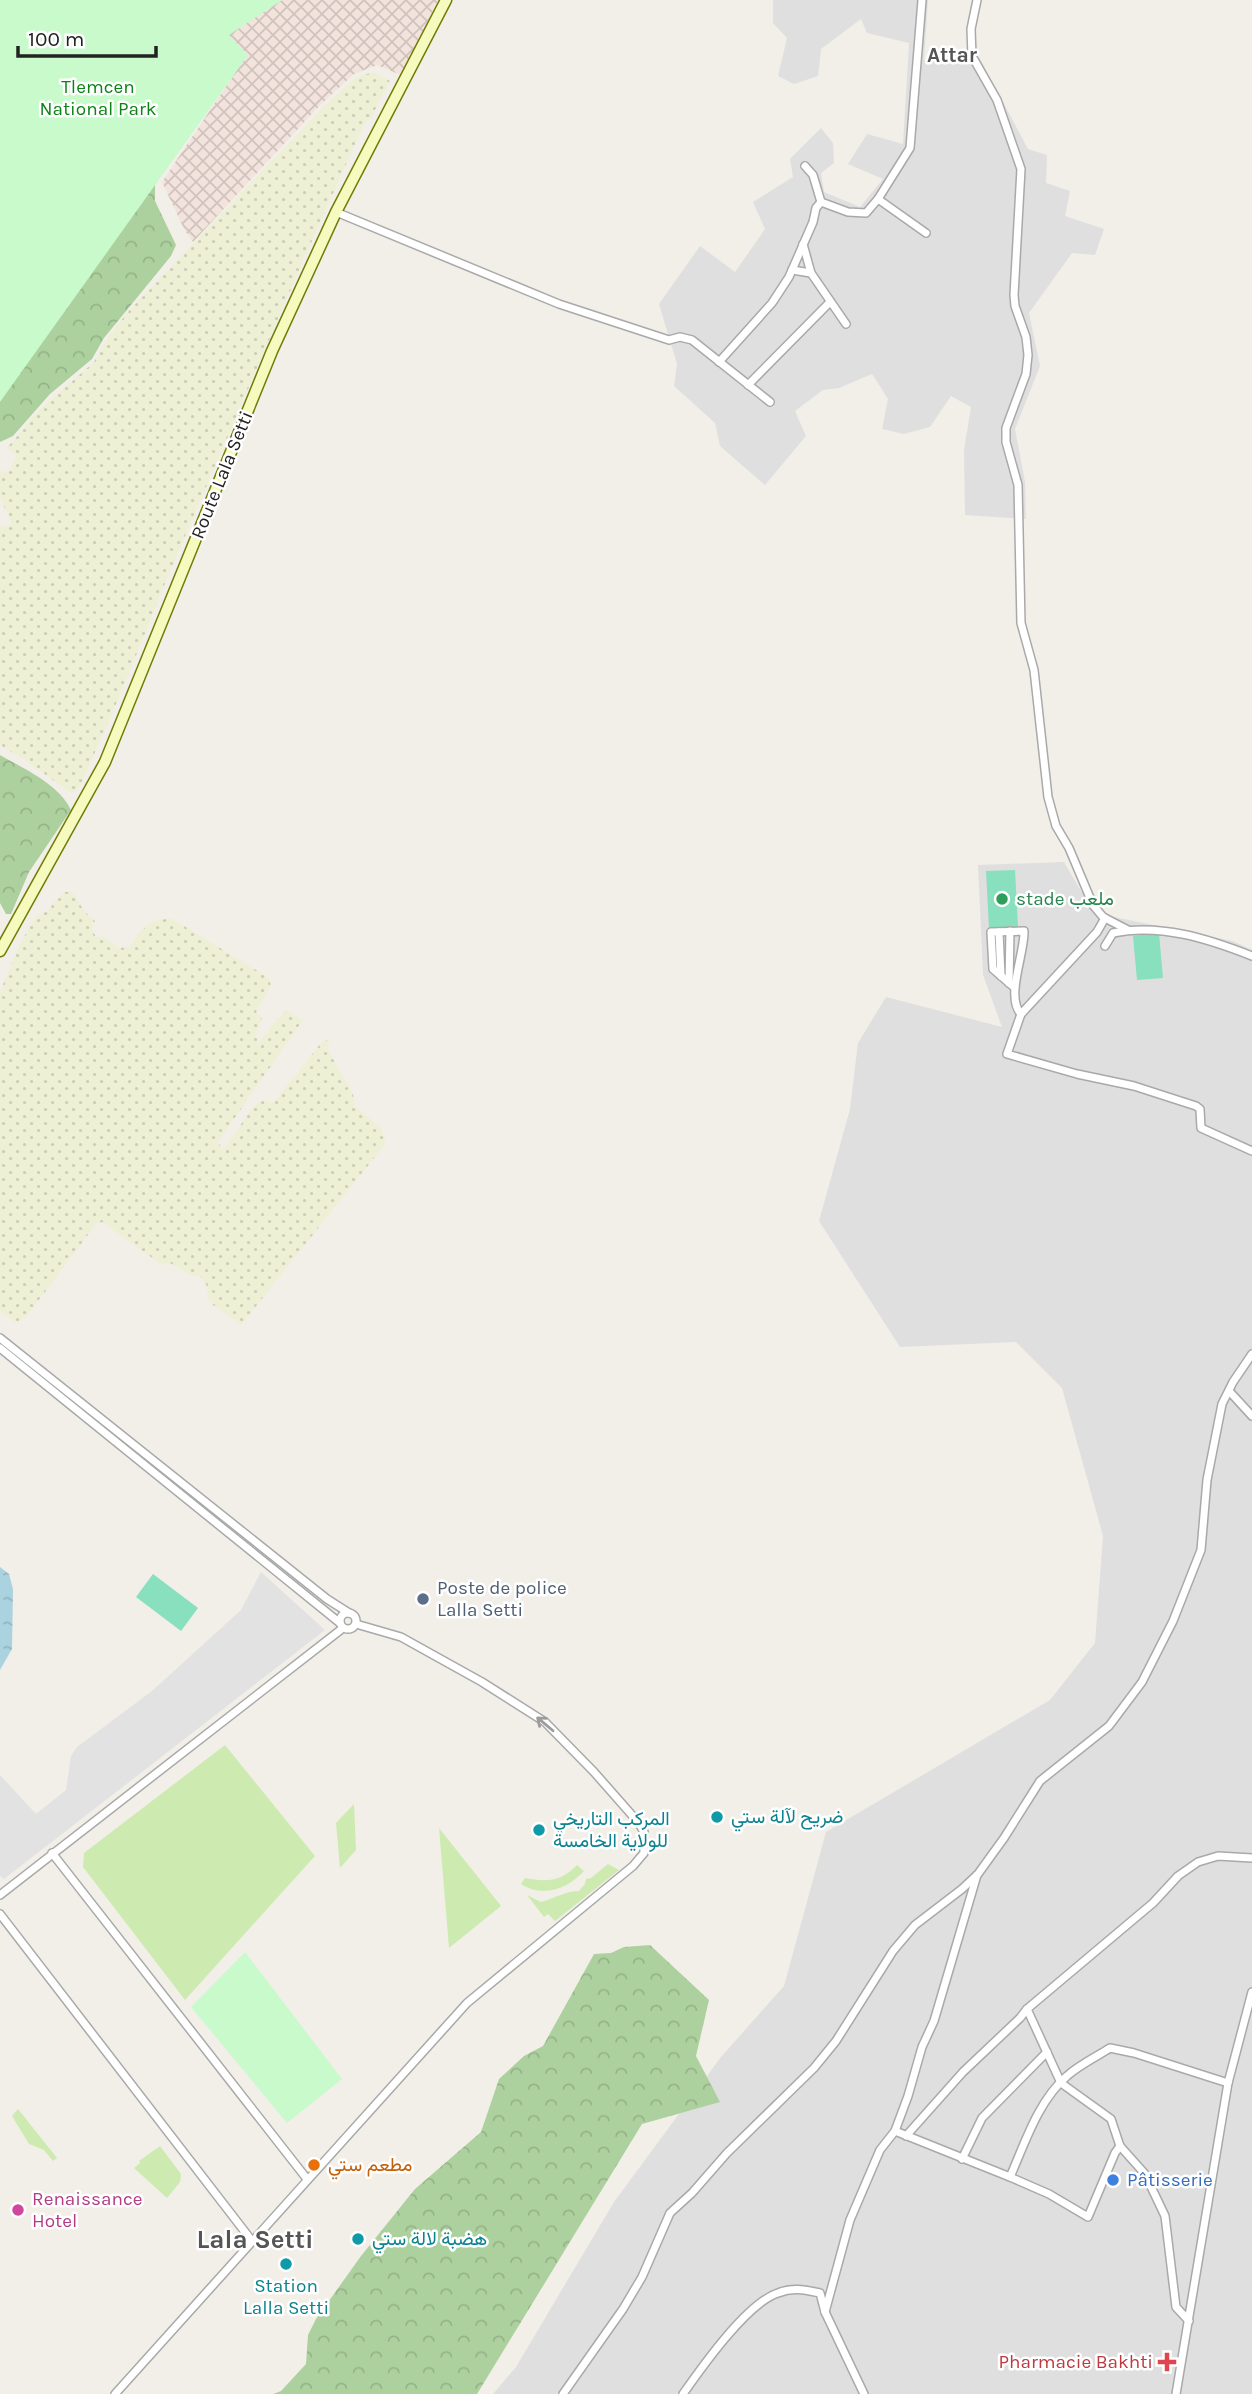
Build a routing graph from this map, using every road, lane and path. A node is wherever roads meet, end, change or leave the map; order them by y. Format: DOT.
graph roads {
  1 [pos="446,0"];
  2 [pos="922,0"];
  3 [pos="977,0"];
  4 [pos="805,166"];
  5 [pos="878,199"];
  6 [pos="821,202"];
  7 [pos="336,212"];
  8 [pos="926,233"];
  9 [pos="803,243"];
  10 [pos="792,270"];
  11 [pos="811,274"];
  12 [pos="830,302"];
  13 [pos="846,324"];
  14 [pos="719,362"];
  15 [pos="748,385"];
  16 [pos="770,402"];
  17 [pos="1105,918"];
  18 [pos="1128,930"];
  19 [pos="1010,931"];
  20 [pos="1105,946"];
  21 [pos="0,950"];
  22 [pos="1252,956"];
  23 [pos="1012,986"];
  24 [pos="1021,1014"];
  25 [pos="1252,1151"];
  26 [pos="0,1338"];
  27 [pos="0,1348"];
  28 [pos="1252,1354"];
  29 [pos="1230,1392"];
  30 [pos="1252,1416"];
  31 [pos="349,1614"];
  32 [pos="356,1624"];
  33 [pos="342,1625"];
  34 [pos="52,1853"];
  35 [pos="1252,1858"];
  36 [pos="978,1874"];
  37 [pos="0,1895"];
  38 [pos="0,1914"];
  39 [pos="1252,1992"];
  40 [pos="1027,2009"];
  41 [pos="1047,2052"];
  42 [pos="1061,2083"];
  43 [pos="1228,2083"];
  44 [pos="895,2131"];
  45 [pos="906,2136"];
  46 [pos="1120,2146"];
  47 [pos="962,2159"];
  48 [pos="1010,2178"];
  49 [pos="307,2179"];
  50 [pos="252,2241"];
  51 [pos="825,2312"];
  52 [pos="1189,2321"];
  53 [pos="115,2394"];
  54 [pos="563,2394"];
  55 [pos="683,2394"];
  56 [pos="864,2394"];
  57 [pos="1176,2394"];
  1 -- 7 [label="main road, Route Lala Setti"];
  2 -- 5 [label="street"];
  3 -- 17 [label="street"];
  4 -- 6 [label="street"];
  5 -- 6 [label="street"];
  5 -- 8 [label="street"];
  6 -- 9 [label="street"];
  7 -- 14 [label="street"];
  7 -- 21 [label="main road, Route Lala Setti"];
  9 -- 10 [label="street"];
  9 -- 11 [label="street"];
  10 -- 11 [label="street"];
  10 -- 14 [label="street"];
  11 -- 12 [label="street"];
  12 -- 13 [label="street"];
  12 -- 15 [label="street"];
  14 -- 15 [label="street"];
  15 -- 16 [label="street"];
  17 -- 18 [label="street"];
  17 -- 24 [label="street"];
  18 -- 20 [label="street"];
  18 -- 22 [label="street"];
  19 -- 23 [label="street"];
  19 -- 23 [label="street"];
  19 -- 23 [label="street"];
  23 -- 24 [label="street"];
  24 -- 25 [label="street"];
  26 -- 31 [label="street"];
  27 -- 33 [label="street"];
  28 -- 29 [label="street"];
  29 -- 30 [label="street"];
  29 -- 36 [label="street"];
  31 -- 32 [label="street"];
  31 -- 33 [label="street"];
  32 -- 33 [label="street"];
  49 -- 32 [label="street, one-way"];
  33 -- 34 [label="street"];
  34 -- 37 [label="street"];
  34 -- 49 [label="street"];
  35 -- 40 [label="street"];
  36 -- 44 [label="street"];
  36 -- 54 [label="street"];
  38 -- 50 [label="street"];
  39 -- 43 [label="street"];
  40 -- 41 [label="street"];
  40 -- 45 [label="street"];
  41 -- 42 [label="street"];
  41 -- 47 [label="street"];
  42 -- 43 [label="street"];
  42 -- 46 [label="street"];
  42 -- 48 [label="street"];
  43 -- 52 [label="street"];
  44 -- 45 [label="street"];
  44 -- 51 [label="street"];
  45 -- 47 [label="street"];
  46 -- 48 [label="street"];
  46 -- 52 [label="street"];
  47 -- 48 [label="street"];
  49 -- 50 [label="street"];
  50 -- 53 [label="street"];
  51 -- 55 [label="street"];
  51 -- 56 [label="street"];
  52 -- 57 [label="street"];
}
